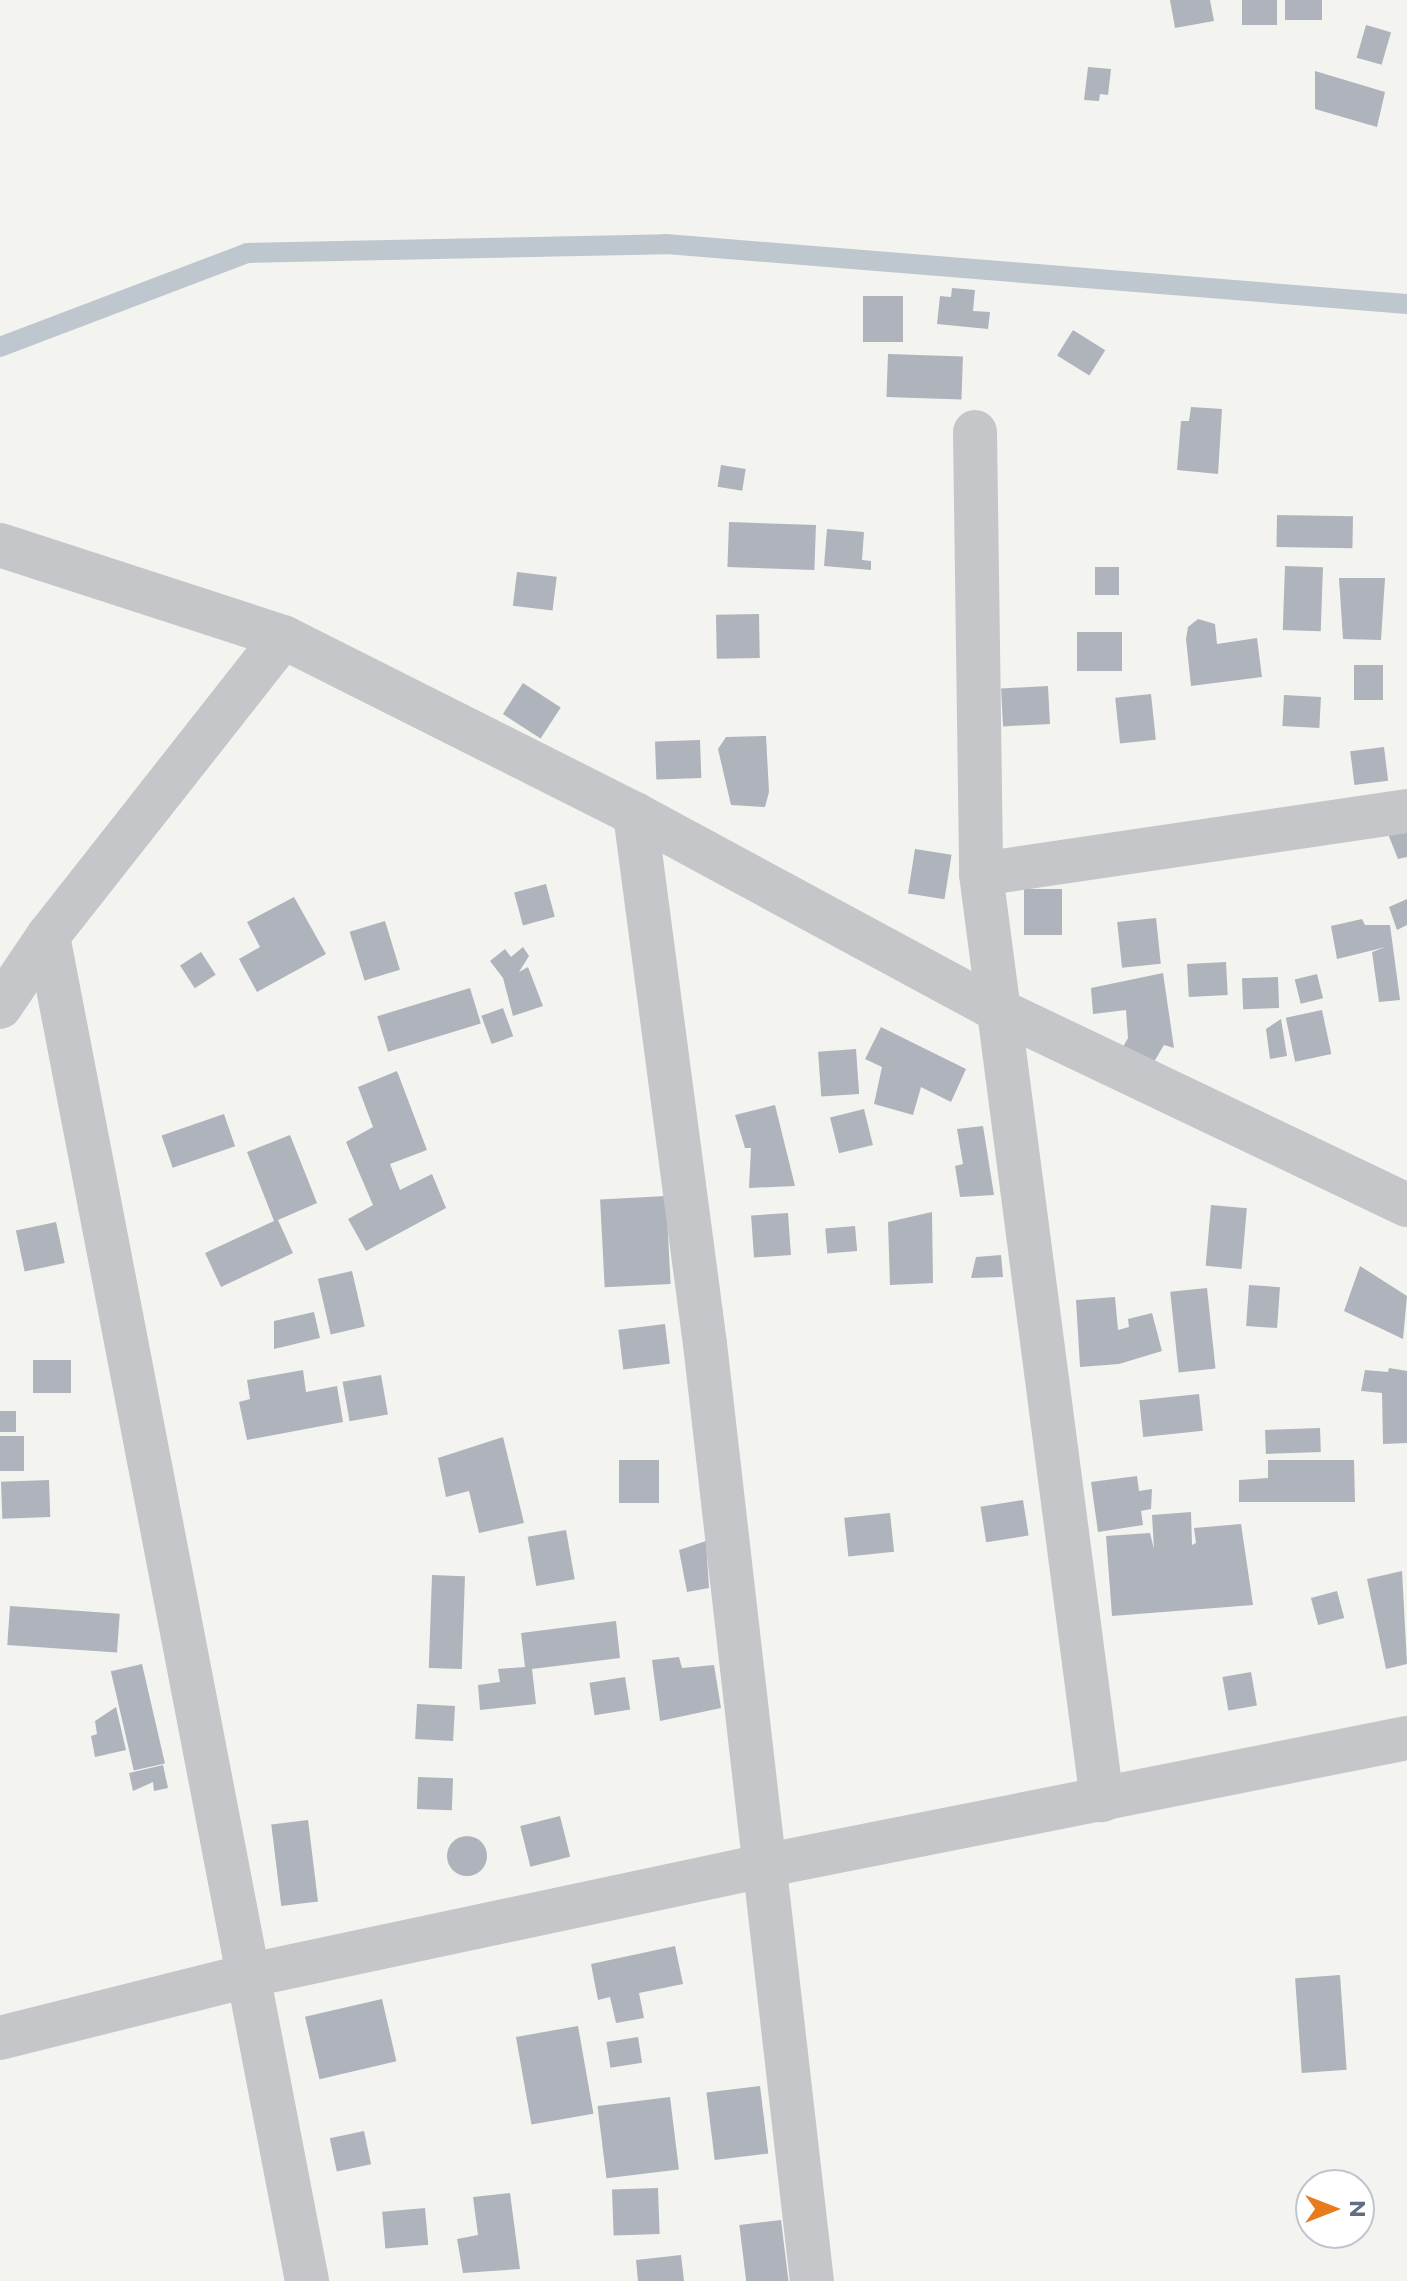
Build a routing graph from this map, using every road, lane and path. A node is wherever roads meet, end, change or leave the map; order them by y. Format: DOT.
graph roads {
  1 [pos="975,432"];
  2 [pos="0,545"];
  3 [pos="283,637"];
  4 [pos="1407,811"];
  5 [pos="635,814"];
  6 [pos="981,874"];
  7 [pos="48,936"];
  8 [pos="0,1007"];
  9 [pos="998,1010"];
  10 [pos="1407,1205"];
  11 [pos="1407,1738"];
  12 [pos="1102,1800"];
  13 [pos="763,1866"];
  14 [pos="251,1975"];
  15 [pos="0,2038"];
  16 [pos="307,2281"];
  17 [pos="812,2281"];
  1 -- 6 [label="street"];
  2 -- 3 [label="street"];
  3 -- 5 [label="street"];
  3 -- 7 [label="street"];
  4 -- 6 [label="street"];
  5 -- 9 [label="street"];
  5 -- 13 [label="street"];
  6 -- 9 [label="street"];
  7 -- 8 [label="street"];
  7 -- 14 [label="street"];
  9 -- 10 [label="street"];
  9 -- 12 [label="street"];
  11 -- 12 [label="street"];
  12 -- 13 [label="street"];
  13 -- 14 [label="street"];
  13 -- 17 [label="street"];
  14 -- 15 [label="street"];
  14 -- 16 [label="street"];
}
